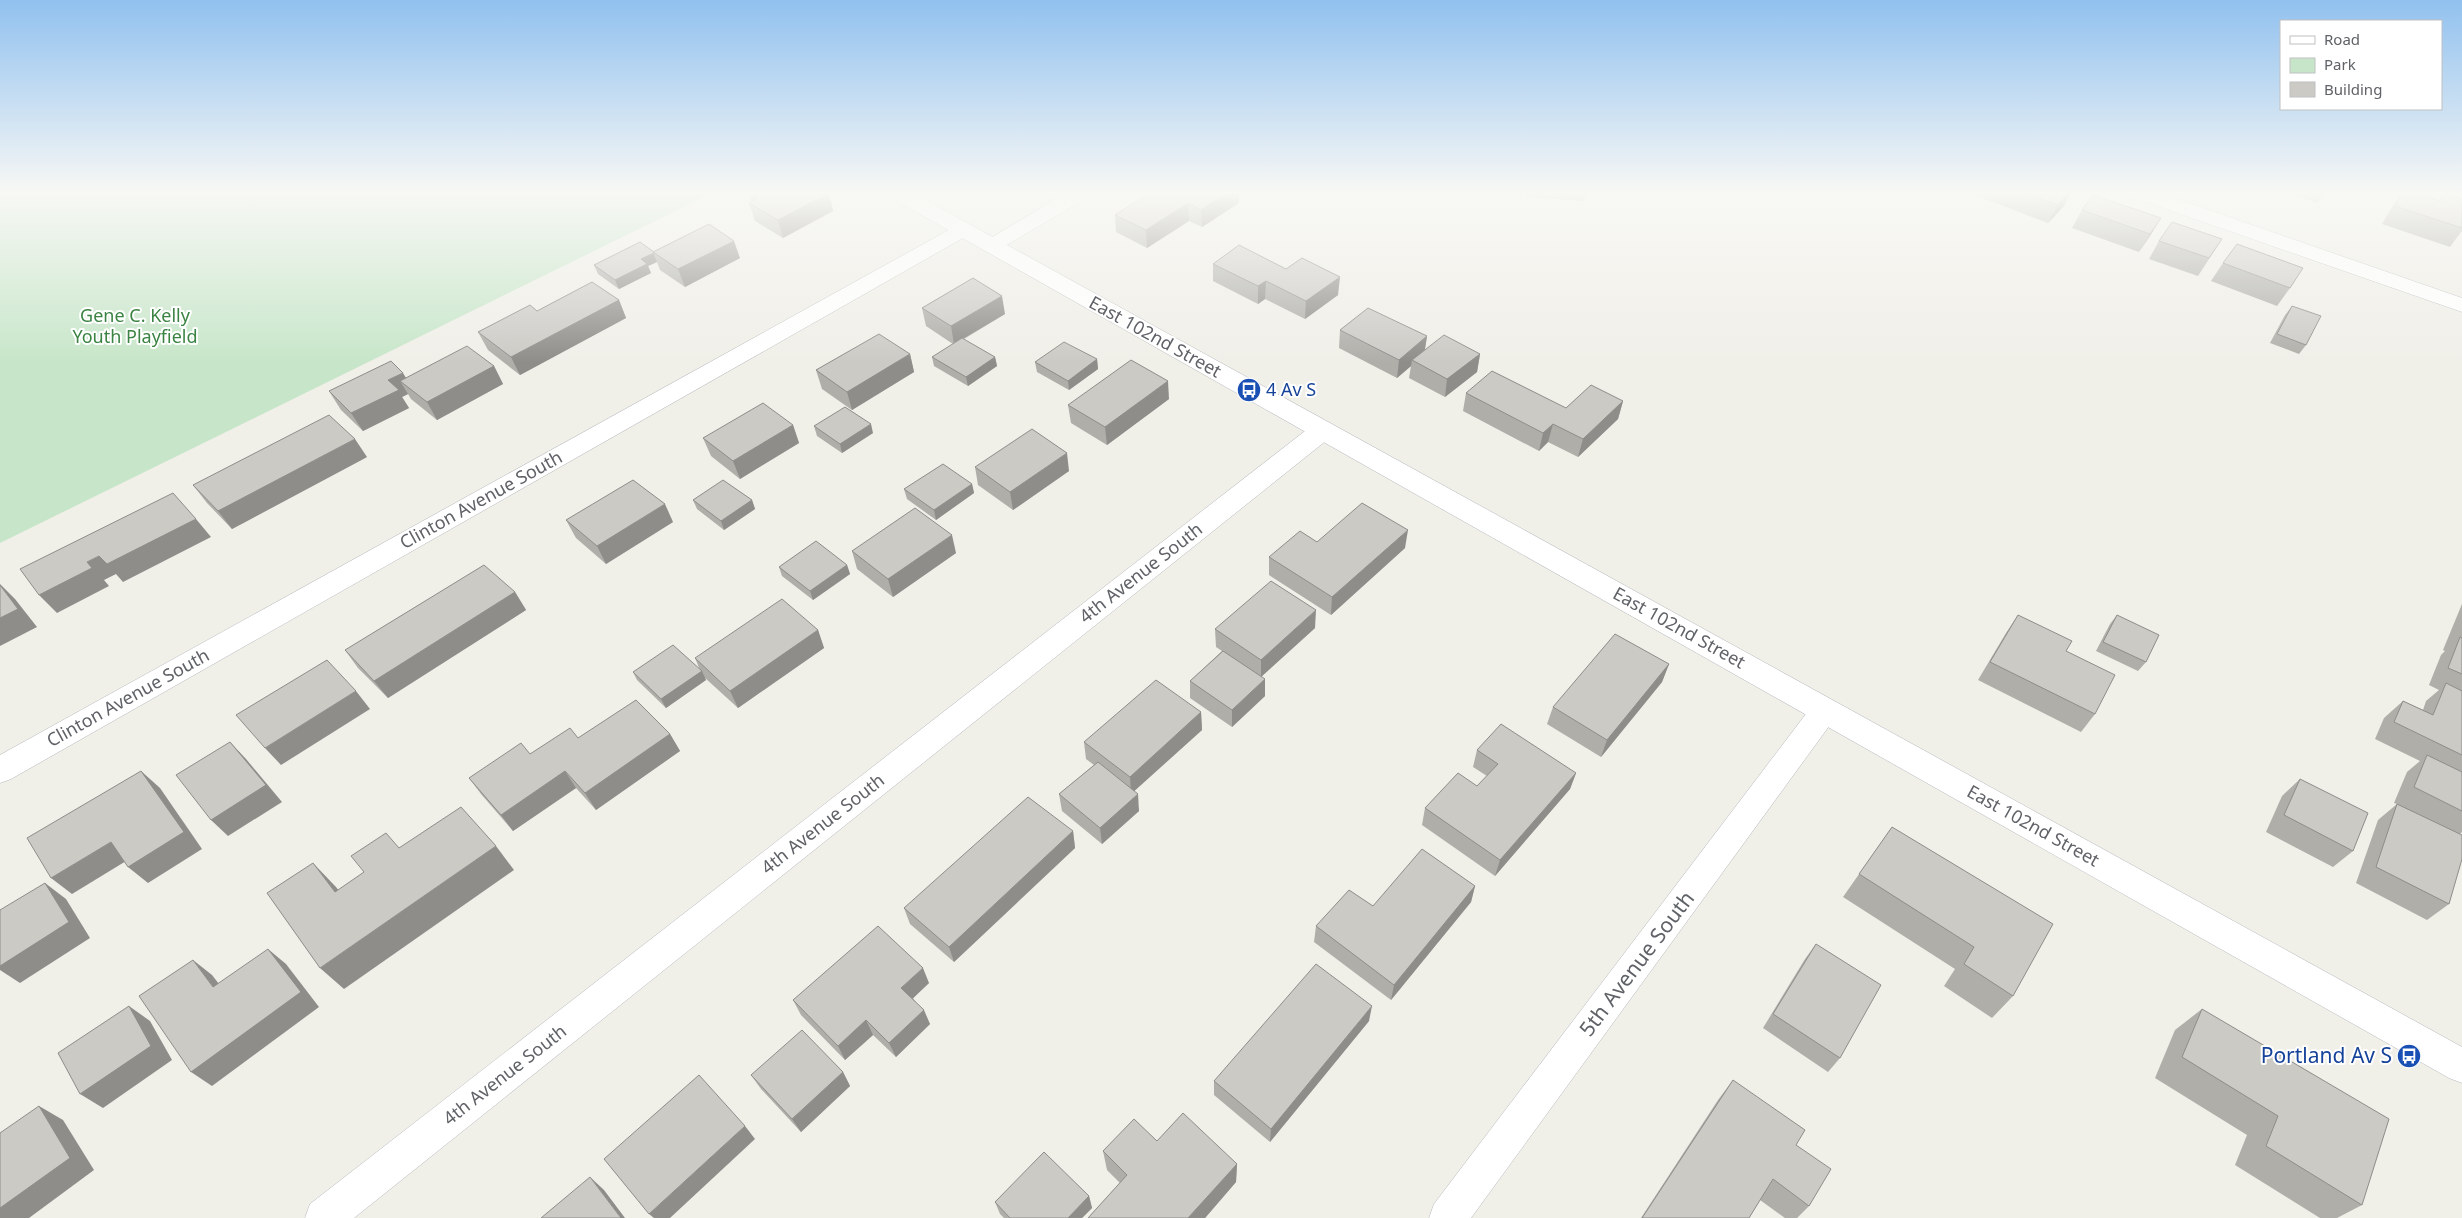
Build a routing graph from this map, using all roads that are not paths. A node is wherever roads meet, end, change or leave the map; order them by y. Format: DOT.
graph roads {
  1 [pos="929,249"];
  2 [pos="996,249"];
  3 [pos="2300,249"];
  4 [pos="2462,305"];
  5 [pos="1323,430"];
  6 [pos="1825,710"];
  7 [pos="0,770"];
  8 [pos="2462,1066"];
  9 [pos="324,1218"];
  10 [pos="1448,1218"];
  1 -- 7 [label="street, Clinton Avenue South"];
  2 -- 5 [label="street, East 102nd Street"];
  3 -- 4 [label="street"];
  5 -- 6 [label="street, East 102nd Street"];
  5 -- 9 [label="street, 4th Avenue South"];
  6 -- 8 [label="street, East 102nd Street"];
  6 -- 10 [label="street, 5th Avenue South"];
}
